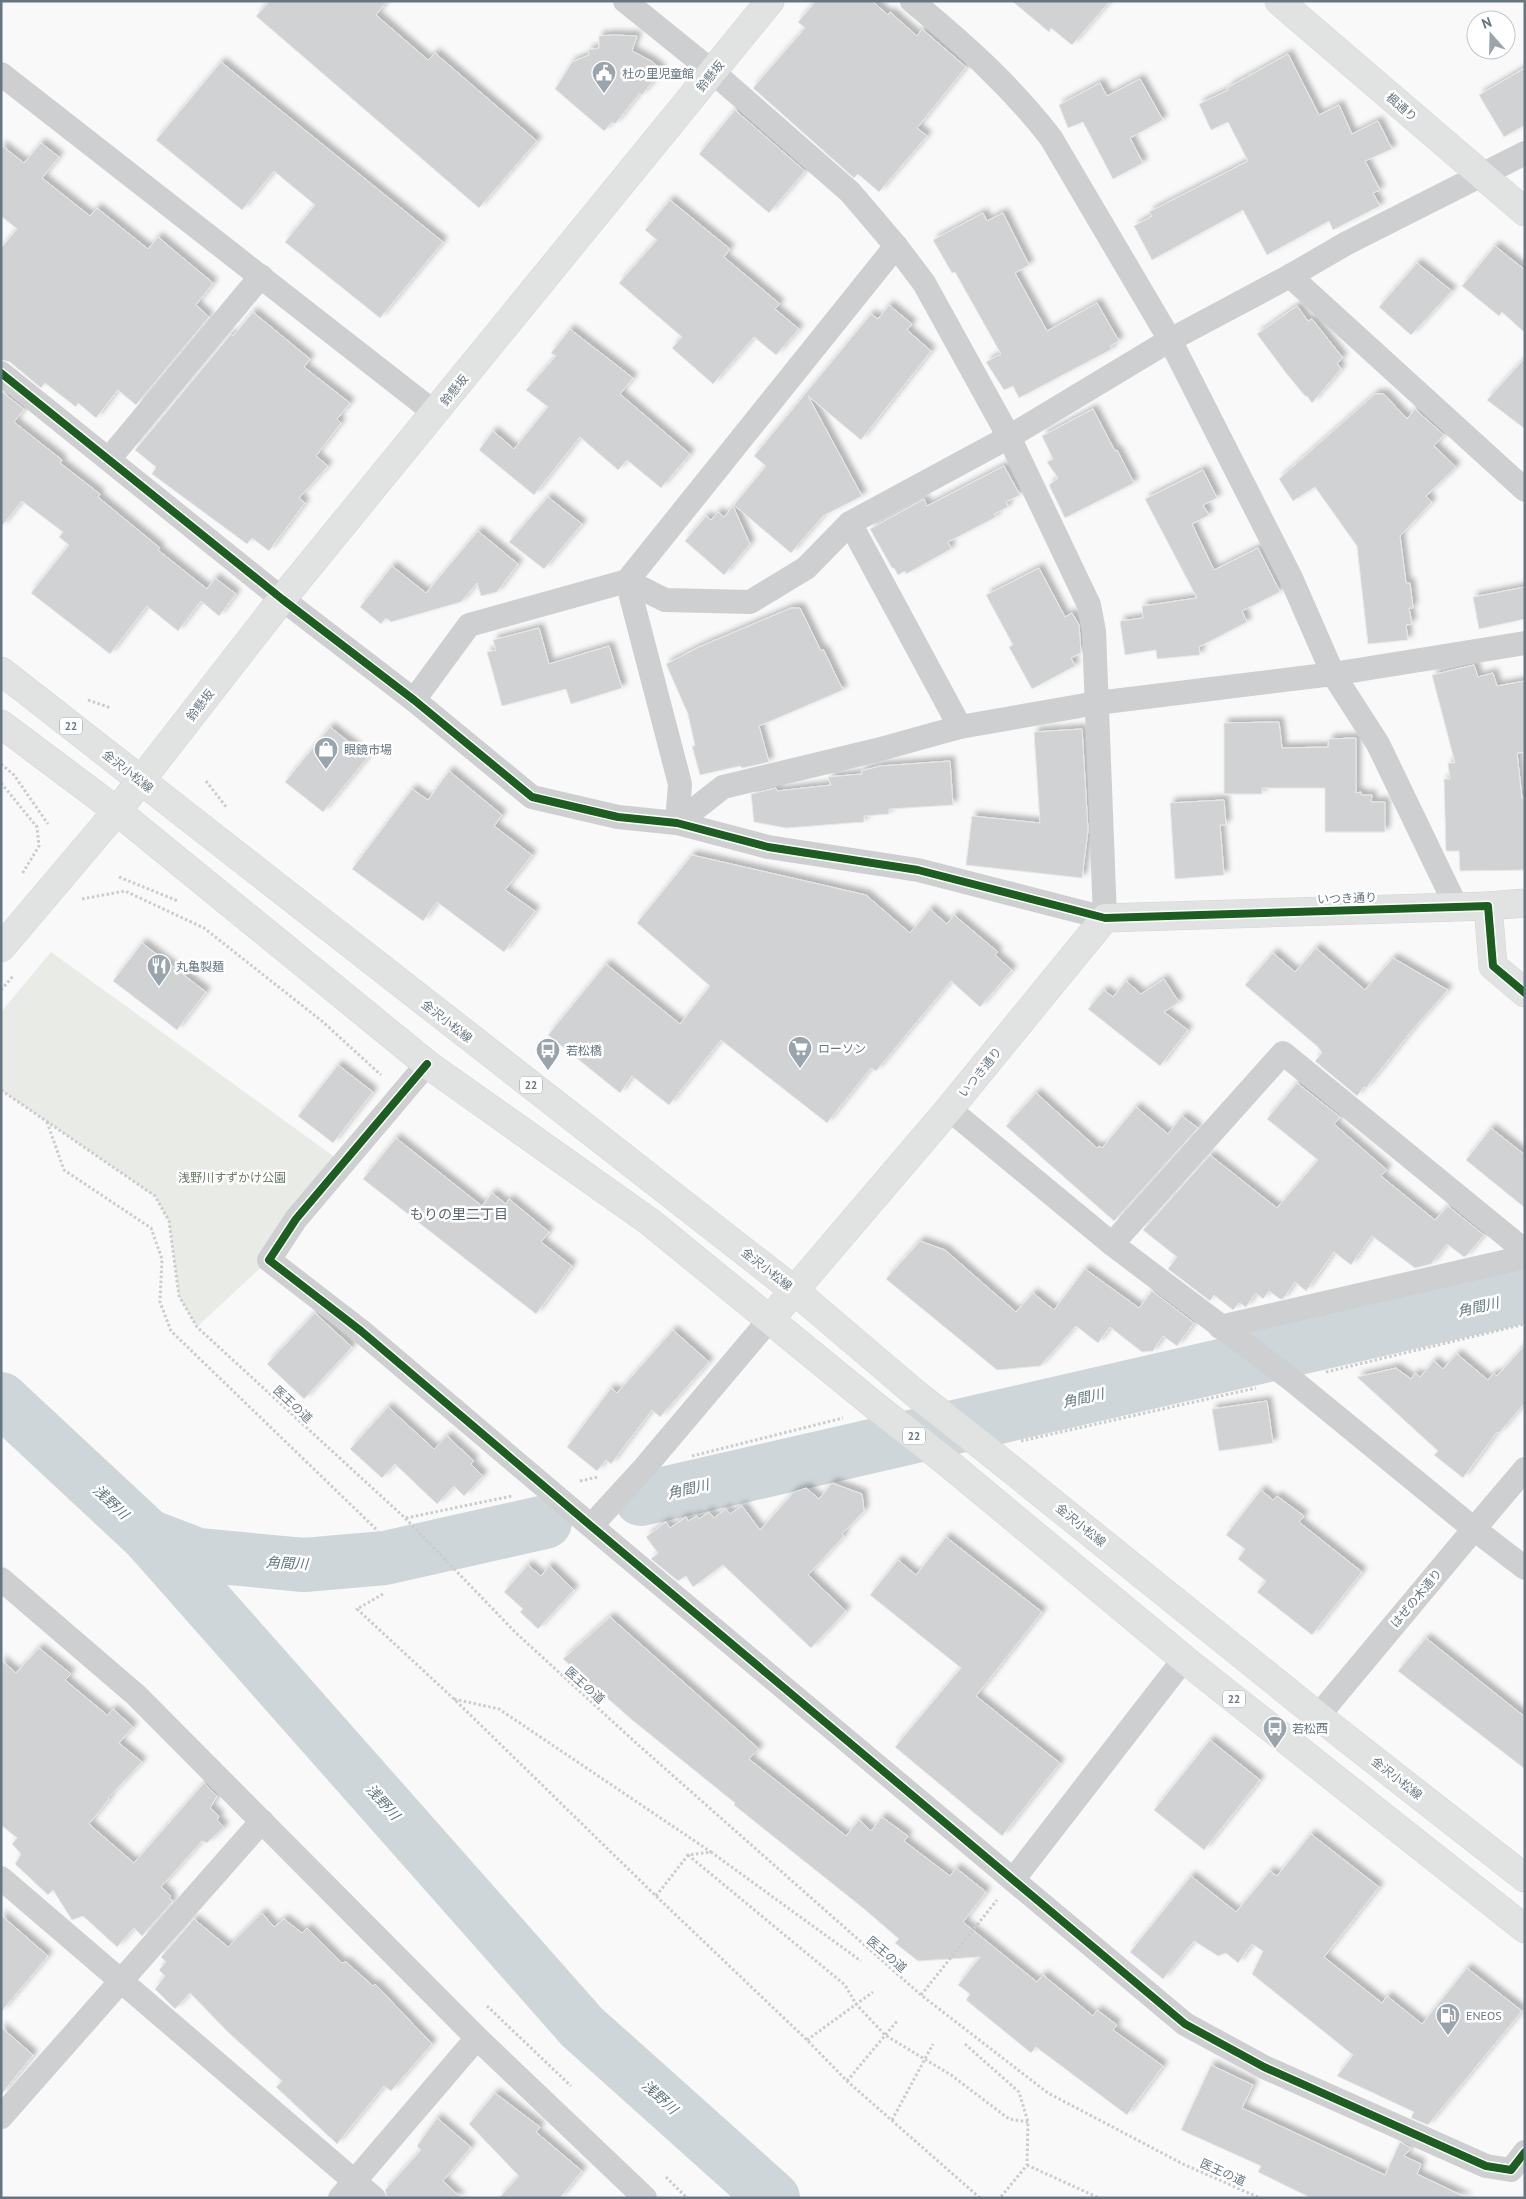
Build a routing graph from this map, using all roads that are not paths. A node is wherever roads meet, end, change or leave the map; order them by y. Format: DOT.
graph roads {
  1 [pos="624,1"];
  2 [pos="770,1"];
  3 [pos="912,1"];
  4 [pos="1279,1"];
  5 [pos="713,72"];
  6 [pos="1,74"];
  7 [pos="1525,154"];
  8 [pos="1481,176"];
  9 [pos="1525,212"];
  10 [pos="896,246"];
  11 [pos="261,276"];
  12 [pos="1290,276"];
  13 [pos="1170,340"];
  14 [pos="1,373"];
  15 [pos="435,413"];
  16 [pos="1009,437"];
  17 [pos="109,459"];
  18 [pos="1525,490"];
  19 [pos="850,523"];
  20 [pos="627,581"];
  21 [pos="282,599"];
  22 [pos="1525,643"];
  23 [pos="1,671"];
  24 [pos="1333,674"];
  25 [pos="414,700"];
  26 [pos="1097,703"];
  27 [pos="1,724"];
  28 [pos="960,727"];
  29 [pos="141,782"];
  30 [pos="118,811"];
  31 [pos="677,823"];
  32 [pos="1525,904"];
  33 [pos="1456,906"];
  34 [pos="1488,906"];
  35 [pos="1105,918"];
  36 [pos="1,948"];
  37 [pos="1525,994"];
  38 [pos="427,1064"];
  39 [pos="949,1109"];
  40 [pos="1112,1244"];
  41 [pos="1525,1251"];
  42 [pos="1525,1257"];
  43 [pos="795,1291"];
  44 [pos="770,1319"];
  45 [pos="1230,1334"];
  46 [pos="1525,1469"];
  47 [pos="591,1526"];
  48 [pos="1474,1529"];
  49 [pos="1525,1568"];
  50 [pos="1,1580"];
  51 [pos="1184,1659"];
  52 [pos="1318,1716"];
  53 [pos="262,1821"];
  54 [pos="1,1878"];
  55 [pos="1525,1878"];
  56 [pos="1013,1880"];
  57 [pos="1525,1930"];
  58 [pos="122,1981"];
  59 [pos="478,2038"];
  60 [pos="1,2117"];
  61 [pos="1525,2152"];
  62 [pos="347,2189"];
  63 [pos="374,2198"];
  64 [pos="645,2198"];
  1 -- 5 [label="street"];
  2 -- 5 [label="main road, 鈴懸坂"];
  3 -- 13 [label="street"];
  4 -- 8 [label="main road, 楓通り"];
  5 -- 10 [label="street"];
  5 -- 15 [label="main road, 鈴懸坂"];
  6 -- 11 [label="street"];
  7 -- 8 [label="street"];
  8 -- 9 [label="main road, 楓通り"];
  8 -- 12 [label="street"];
  10 -- 16 [label="street"];
  10 -- 20 [label="street"];
  11 -- 15 [label="street"];
  11 -- 17 [label="street"];
  12 -- 13 [label="street"];
  12 -- 18 [label="street"];
  13 -- 16 [label="street"];
  13 -- 24 [label="street"];
  14 -- 17 [label="street"];
  15 -- 21 [label="main road, 鈴懸坂"];
  16 -- 19 [label="street"];
  16 -- 26 [label="street"];
  17 -- 21 [label="street"];
  19 -- 20 [label="street"];
  19 -- 28 [label="street"];
  20 -- 25 [label="street"];
  20 -- 31 [label="street"];
  21 -- 25 [label="street"];
  21 -- 29 [label="main road, 鈴懸坂"];
  22 -- 24 [label="street"];
  23 -- 29 [label="main road, 金沢小松線 / 22"];
  24 -- 26 [label="street"];
  24 -- 33 [label="street"];
  25 -- 31 [label="street"];
  26 -- 28 [label="street"];
  26 -- 35 [label="street"];
  27 -- 30 [label="main road, 22"];
  28 -- 31 [label="street"];
  29 -- 30 [label="main road, 鈴懸坂"];
  29 -- 43 [label="main road, 金沢小松線 / 22"];
  30 -- 36 [label="main road, 鈴懸坂"];
  30 -- 38 [label="main road, 22"];
  31 -- 35 [label="street"];
  32 -- 34 [label="main road, いつき通り"];
  33 -- 34 [label="main road, いつき通り"];
  33 -- 35 [label="main road, いつき通り"];
  34 -- 37 [label="main road"];
  35 -- 39 [label="main road, いつき通り"];
  38 -- 44 [label="main road, 22"];
  38 -- 47 [label="street"];
  39 -- 40 [label="street"];
  39 -- 43 [label="main road, いつき通り"];
  40 -- 41 [label="street"];
  40 -- 45 [label="street"];
  42 -- 45 [label="street"];
  43 -- 44 [label="main road, いつき通り"];
  43 -- 52 [label="main road, 金沢小松線 / 22"];
  44 -- 47 [label="street"];
  44 -- 51 [label="main road, 22"];
  45 -- 48 [label="street"];
  46 -- 48 [label="street, はぜの木通り"];
  47 -- 56 [label="street"];
  48 -- 49 [label="street"];
  48 -- 52 [label="street, はぜの木通り"];
  50 -- 53 [label="street"];
  51 -- 56 [label="street"];
  51 -- 57 [label="main road, 22"];
  52 -- 55 [label="main road, 金沢小松線 / 22"];
  53 -- 58 [label="street"];
  53 -- 59 [label="street"];
  54 -- 58 [label="street"];
  56 -- 61 [label="street"];
  58 -- 60 [label="street"];
  58 -- 62 [label="street"];
  59 -- 62 [label="street"];
  59 -- 64 [label="street"];
  62 -- 63 [label="street"];
}
